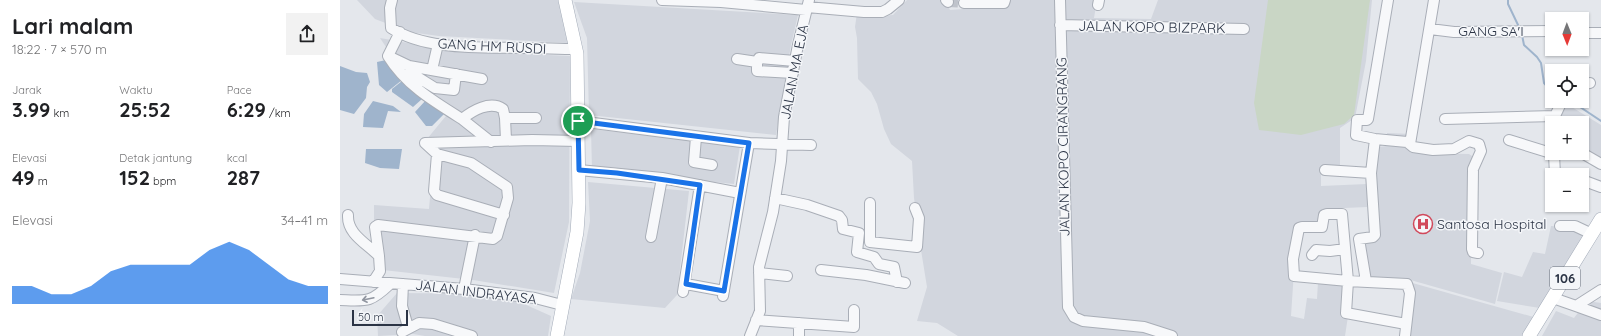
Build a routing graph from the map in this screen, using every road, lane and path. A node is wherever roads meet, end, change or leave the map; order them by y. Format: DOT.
graph roads {
  1 [pos="392,0"];
  2 [pos="564,0"];
  3 [pos="662,0"];
  4 [pos="899,0"];
  5 [pos="1005,0"];
  6 [pos="1060,0"];
  7 [pos="1388,0"];
  8 [pos="1434,0"];
  9 [pos="764,3"];
  10 [pos="964,3"];
  11 [pos="807,6"];
  12 [pos="1060,25"];
  13 [pos="1244,29"];
  14 [pos="1430,29"];
  15 [pos="1545,31"];
  16 [pos="400,32"];
  17 [pos="1589,33"];
  18 [pos="1601,33"];
  19 [pos="438,44"];
  20 [pos="576,49"];
  21 [pos="388,56"];
  22 [pos="737,59"];
  23 [pos="795,61"];
  24 [pos="758,62"];
  25 [pos="409,66"];
  26 [pos="432,70"];
  27 [pos="793,73"];
  28 [pos="456,74"];
  29 [pos="482,78"];
  30 [pos="505,118"];
  31 [pos="536,118"];
  32 [pos="462,119"];
  33 [pos="1445,119"];
  34 [pos="1545,120"];
  35 [pos="578,121"];
  36 [pos="696,137"];
  37 [pos="1375,139"];
  38 [pos="506,140"];
  39 [pos="1509,140"];
  40 [pos="578,141"];
  41 [pos="491,142"];
  42 [pos="749,143"];
  43 [pos="782,144"];
  44 [pos="1410,144"];
  45 [pos="811,145"];
  46 [pos="437,154"];
  47 [pos="1589,157"];
  48 [pos="1601,164"];
  49 [pos="712,165"];
  50 [pos="1555,168"];
  51 [pos="579,170"];
  52 [pos="1325,170"];
  53 [pos="1371,173"];
  54 [pos="662,178"];
  55 [pos="1589,183"];
  56 [pos="700,185"];
  57 [pos="1601,187"];
  58 [pos="740,192"];
  59 [pos="775,198"];
  60 [pos="870,203"];
  61 [pos="915,208"];
  62 [pos="348,215"];
  63 [pos="504,215"];
  64 [pos="1601,219"];
  65 [pos="1560,226"];
  66 [pos="1592,234"];
  67 [pos="475,235"];
  68 [pos="652,237"];
  69 [pos="858,241"];
  70 [pos="870,242"];
  71 [pos="1346,249"];
  72 [pos="1478,253"];
  73 [pos="1312,255"];
  74 [pos="379,256"];
  75 [pos="821,270"];
  76 [pos="759,273"];
  77 [pos="787,276"];
  78 [pos="340,279"];
  79 [pos="1348,281"];
  80 [pos="1366,281"];
  81 [pos="373,282"];
  82 [pos="390,284"];
  83 [pos="403,284"];
  84 [pos="464,289"];
  85 [pos="1601,290"];
  86 [pos="1553,298"];
  87 [pos="340,300"];
  88 [pos="562,305"];
  89 [pos="1576,306"];
  90 [pos="854,310"];
  91 [pos="1601,315"];
  92 [pos="756,320"];
  93 [pos="799,323"];
  94 [pos="1406,324"];
  95 [pos="854,332"];
  96 [pos="470,335"];
  97 [pos="557,336"];
  98 [pos="750,336"];
  99 [pos="798,336"];
  100 [pos="1172,336"];
  101 [pos="1405,336"];
  102 [pos="1529,336"];
  1 -- 16 [label="street"];
  2 -- 20 [label="main road"];
  3 -- 9 [label="street"];
  4 -- 11 [label="street"];
  5 -- 10 [label="street"];
  6 -- 12 [label="street, JALAN KOPO CIRANGRANG"];
  7 -- 37 [label="street"];
  8 -- 14 [label="street"];
  9 -- 11 [label="street"];
  11 -- 23 [label="street, JALAN MA EJA"];
  12 -- 13 [label="street, JALAN KOPO BIZPARK"];
  12 -- 100 [label="street, JALAN KOPO CIRANGRANG"];
  14 -- 15 [label="street, GANG SA'I"];
  14 -- 44 [label="street"];
  16 -- 19 [label="street, GANG HM RUSDI"];
  16 -- 21 [label="street"];
  17 -- 18 [label="street"];
  19 -- 20 [label="street, GANG HM RUSDI"];
  19 -- 26 [label="street"];
  20 -- 35 [label="main road"];
  21 -- 25 [label="street"];
  21 -- 32 [label="street"];
  22 -- 24 [label="street"];
  23 -- 24 [label="street"];
  23 -- 27 [label="street, JALAN MA EJA"];
  24 -- 27 [label="street"];
  25 -- 26 [label="street"];
  25 -- 28 [label="street"];
  26 -- 28 [label="street"];
  27 -- 43 [label="street, JALAN MA EJA"];
  28 -- 29 [label="street"];
  30 -- 31 [label="street"];
  30 -- 32 [label="street"];
  30 -- 38 [label="street"];
  32 -- 41 [label="street"];
  33 -- 34 [label="street"];
  35 -- 36 [label="street"];
  35 -- 40 [label="main road"];
  36 -- 42 [label="street"];
  36 -- 49 [label="street"];
  37 -- 44 [label="street"];
  37 -- 53 [label="street"];
  38 -- 40 [label="street"];
  38 -- 41 [label="street"];
  39 -- 50 [label="street"];
  40 -- 51 [label="main road"];
  41 -- 46 [label="street"];
  42 -- 43 [label="street"];
  42 -- 58 [label="street"];
  43 -- 45 [label="street"];
  43 -- 59 [label="street, JALAN MA EJA"];
  44 -- 72 [label="street"];
  46 -- 63 [label="street"];
  46 -- 63 [label="street"];
  47 -- 48 [label="street"];
  51 -- 54 [label="street"];
  51 -- 88 [label="main road"];
  52 -- 53 [label="street"];
  53 -- 80 [label="street"];
  54 -- 56 [label="street"];
  54 -- 68 [label="street"];
  55 -- 57 [label="street"];
  56 -- 58 [label="street"];
  56 -- 58 [label="street"];
  59 -- 69 [label="street"];
  59 -- 76 [label="street, JALAN MA EJA"];
  60 -- 70 [label="street"];
  61 -- 70 [label="street"];
  62 -- 74 [label="street"];
  63 -- 67 [label="street"];
  64 -- 66 [label="main road, 106"];
  65 -- 66 [label="street"];
  66 -- 86 [label="main road, 106"];
  67 -- 74 [label="street"];
  67 -- 84 [label="street"];
  69 -- 70 [label="street"];
  69 -- 75 [label="street"];
  71 -- 73 [label="street"];
  71 -- 79 [label="street"];
  71 -- 79 [label="street"];
  74 -- 81 [label="street"];
  76 -- 77 [label="street"];
  76 -- 92 [label="street, JALAN MA EJA"];
  78 -- 81 [label="street, JALAN INDRAYASA"];
  79 -- 80 [label="street"];
  79 -- 94 [label="street"];
  80 -- 94 [label="street"];
  81 -- 82 [label="street, JALAN INDRAYASA"];
  82 -- 83 [label="street, JALAN INDRAYASA"];
  82 -- 87 [label="street, one-way"];
  83 -- 84 [label="street, JALAN INDRAYASA"];
  83 -- 96 [label="street"];
  84 -- 88 [label="street, JALAN INDRAYASA"];
  85 -- 89 [label="street"];
  86 -- 89 [label="street"];
  86 -- 102 [label="main road, 106"];
  88 -- 97 [label="main road"];
  89 -- 91 [label="street"];
  90 -- 95 [label="street"];
  92 -- 93 [label="street"];
  92 -- 98 [label="street, JALAN MA EJA"];
  93 -- 95 [label="street"];
  93 -- 99 [label="street"];
  94 -- 101 [label="street"];
}
